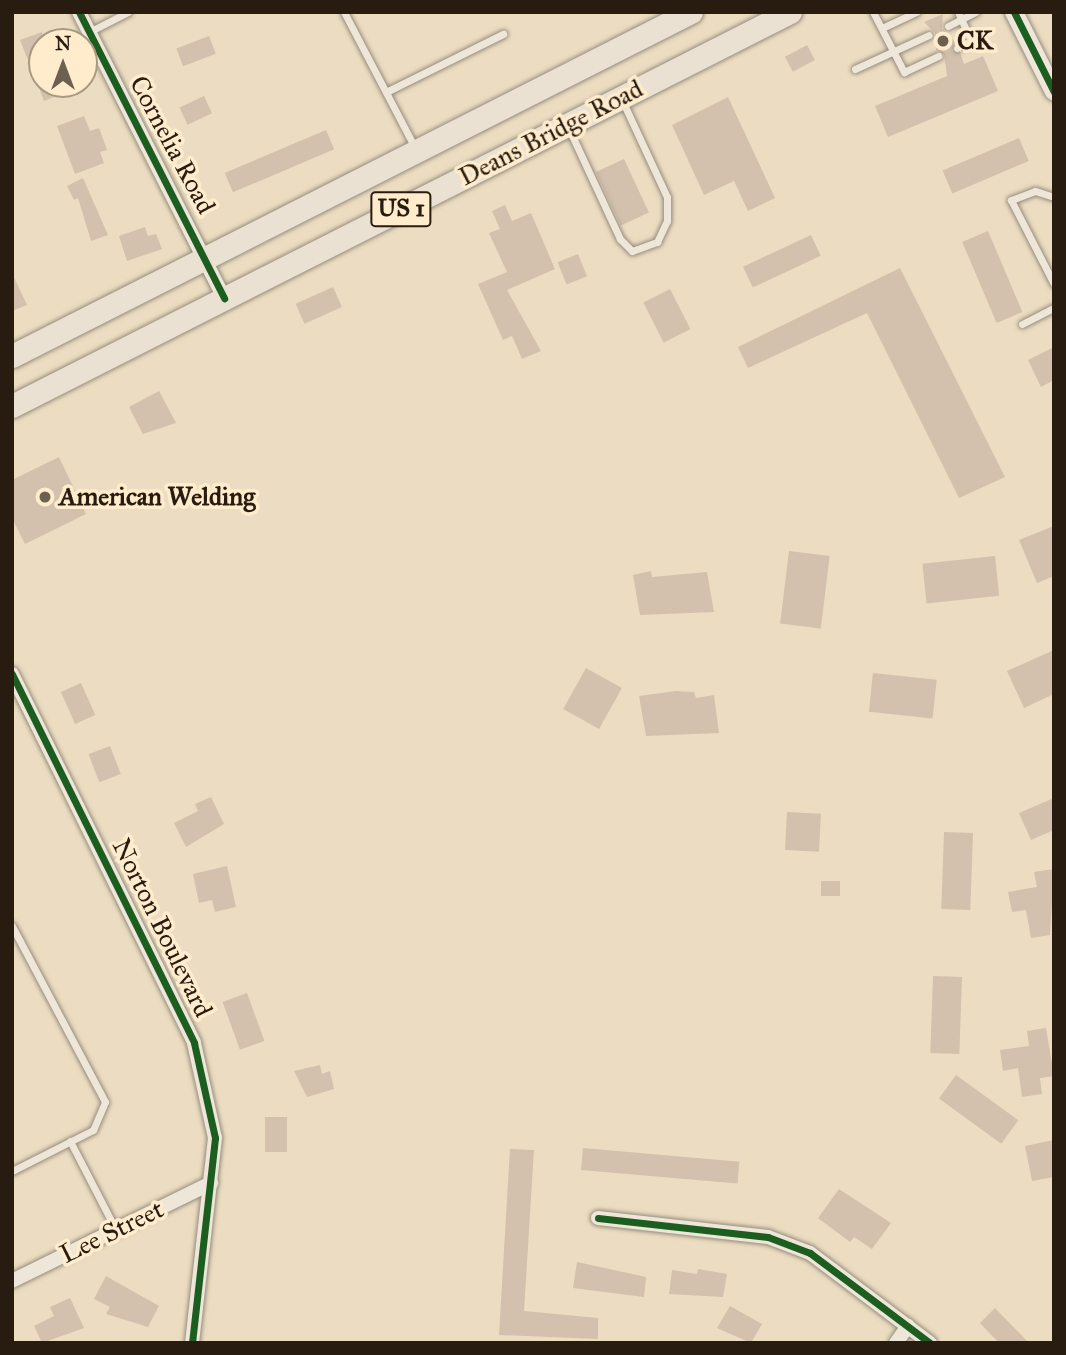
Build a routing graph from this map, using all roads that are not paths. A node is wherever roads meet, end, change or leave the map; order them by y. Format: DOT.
graph roads {
  1 [pos="79,12"];
  2 [pos="128,12"];
  3 [pos="344,12"];
  4 [pos="691,12"];
  5 [pos="790,12"];
  6 [pos="873,12"];
  7 [pos="916,12"];
  8 [pos="976,12"];
  9 [pos="1014,12"];
  10 [pos="959,16"];
  11 [pos="948,26"];
  12 [pos="87,28"];
  13 [pos="97,28"];
  14 [pos="882,28"];
  15 [pos="503,34"];
  16 [pos="929,35"];
  17 [pos="957,47"];
  18 [pos="98,49"];
  19 [pos="894,52"];
  20 [pos="939,56"];
  21 [pos="855,69"];
  22 [pos="386,92"];
  23 [pos="1054,92"];
  24 [pos="621,98"];
  25 [pos="567,125"];
  26 [pos="417,151"];
  27 [pos="1054,197"];
  28 [pos="207,258"];
  29 [pos="1054,284"];
  30 [pos="224,298"];
  31 [pos="1054,308"];
  32 [pos="1022,324"];
  33 [pos="12,356"];
  34 [pos="12,406"];
  35 [pos="12,674"];
  36 [pos="12,926"];
  37 [pos="70,1141"];
  38 [pos="12,1171"];
  39 [pos="211,1183"];
  40 [pos="598,1218"];
  41 [pos="116,1230"];
  42 [pos="12,1281"];
  43 [pos="908,1326"];
  44 [pos="192,1343"];
  45 [pos="896,1343"];
  46 [pos="930,1343"];
  1 -- 12 [label="street, Cornelia Road"];
  2 -- 13 [label="lane"];
  3 -- 22 [label="lane"];
  4 -- 26 [label="highway, Deans Bridge Road / US 1"];
  5 -- 24 [label="highway, Deans Bridge Road / US 1"];
  6 -- 14 [label="lane"];
  7 -- 14 [label="lane"];
  8 -- 10 [label="lane"];
  9 -- 23 [label="street"];
  10 -- 11 [label="lane"];
  10 -- 17 [label="lane"];
  14 -- 19 [label="lane"];
  15 -- 22 [label="lane"];
  16 -- 19 [label="lane"];
  18 -- 28 [label="street, Cornelia Road"];
  19 -- 20 [label="lane"];
  19 -- 21 [label="lane"];
  22 -- 26 [label="lane"];
  24 -- 25 [label="highway, Deans Bridge Road / US 1"];
  24 -- 25 [label="lane"];
  25 -- 30 [label="highway, Deans Bridge Road / US 1"];
  26 -- 28 [label="highway, Deans Bridge Road / US 1"];
  27 -- 29 [label="lane"];
  28 -- 30 [label="street, Cornelia Road"];
  28 -- 33 [label="highway, Deans Bridge Road / US 1"];
  30 -- 34 [label="highway, Deans Bridge Road / US 1"];
  31 -- 32 [label="lane"];
  35 -- 39 [label="street, Norton Boulevard"];
  36 -- 37 [label="lane"];
  37 -- 38 [label="lane"];
  37 -- 41 [label="lane"];
  39 -- 41 [label="street, Lee Street"];
  39 -- 44 [label="street, Norton Boulevard"];
  40 -- 43 [label="street"];
  41 -- 42 [label="street, Lee Street"];
  43 -- 45 [label="street"];
  43 -- 46 [label="street"];
}
